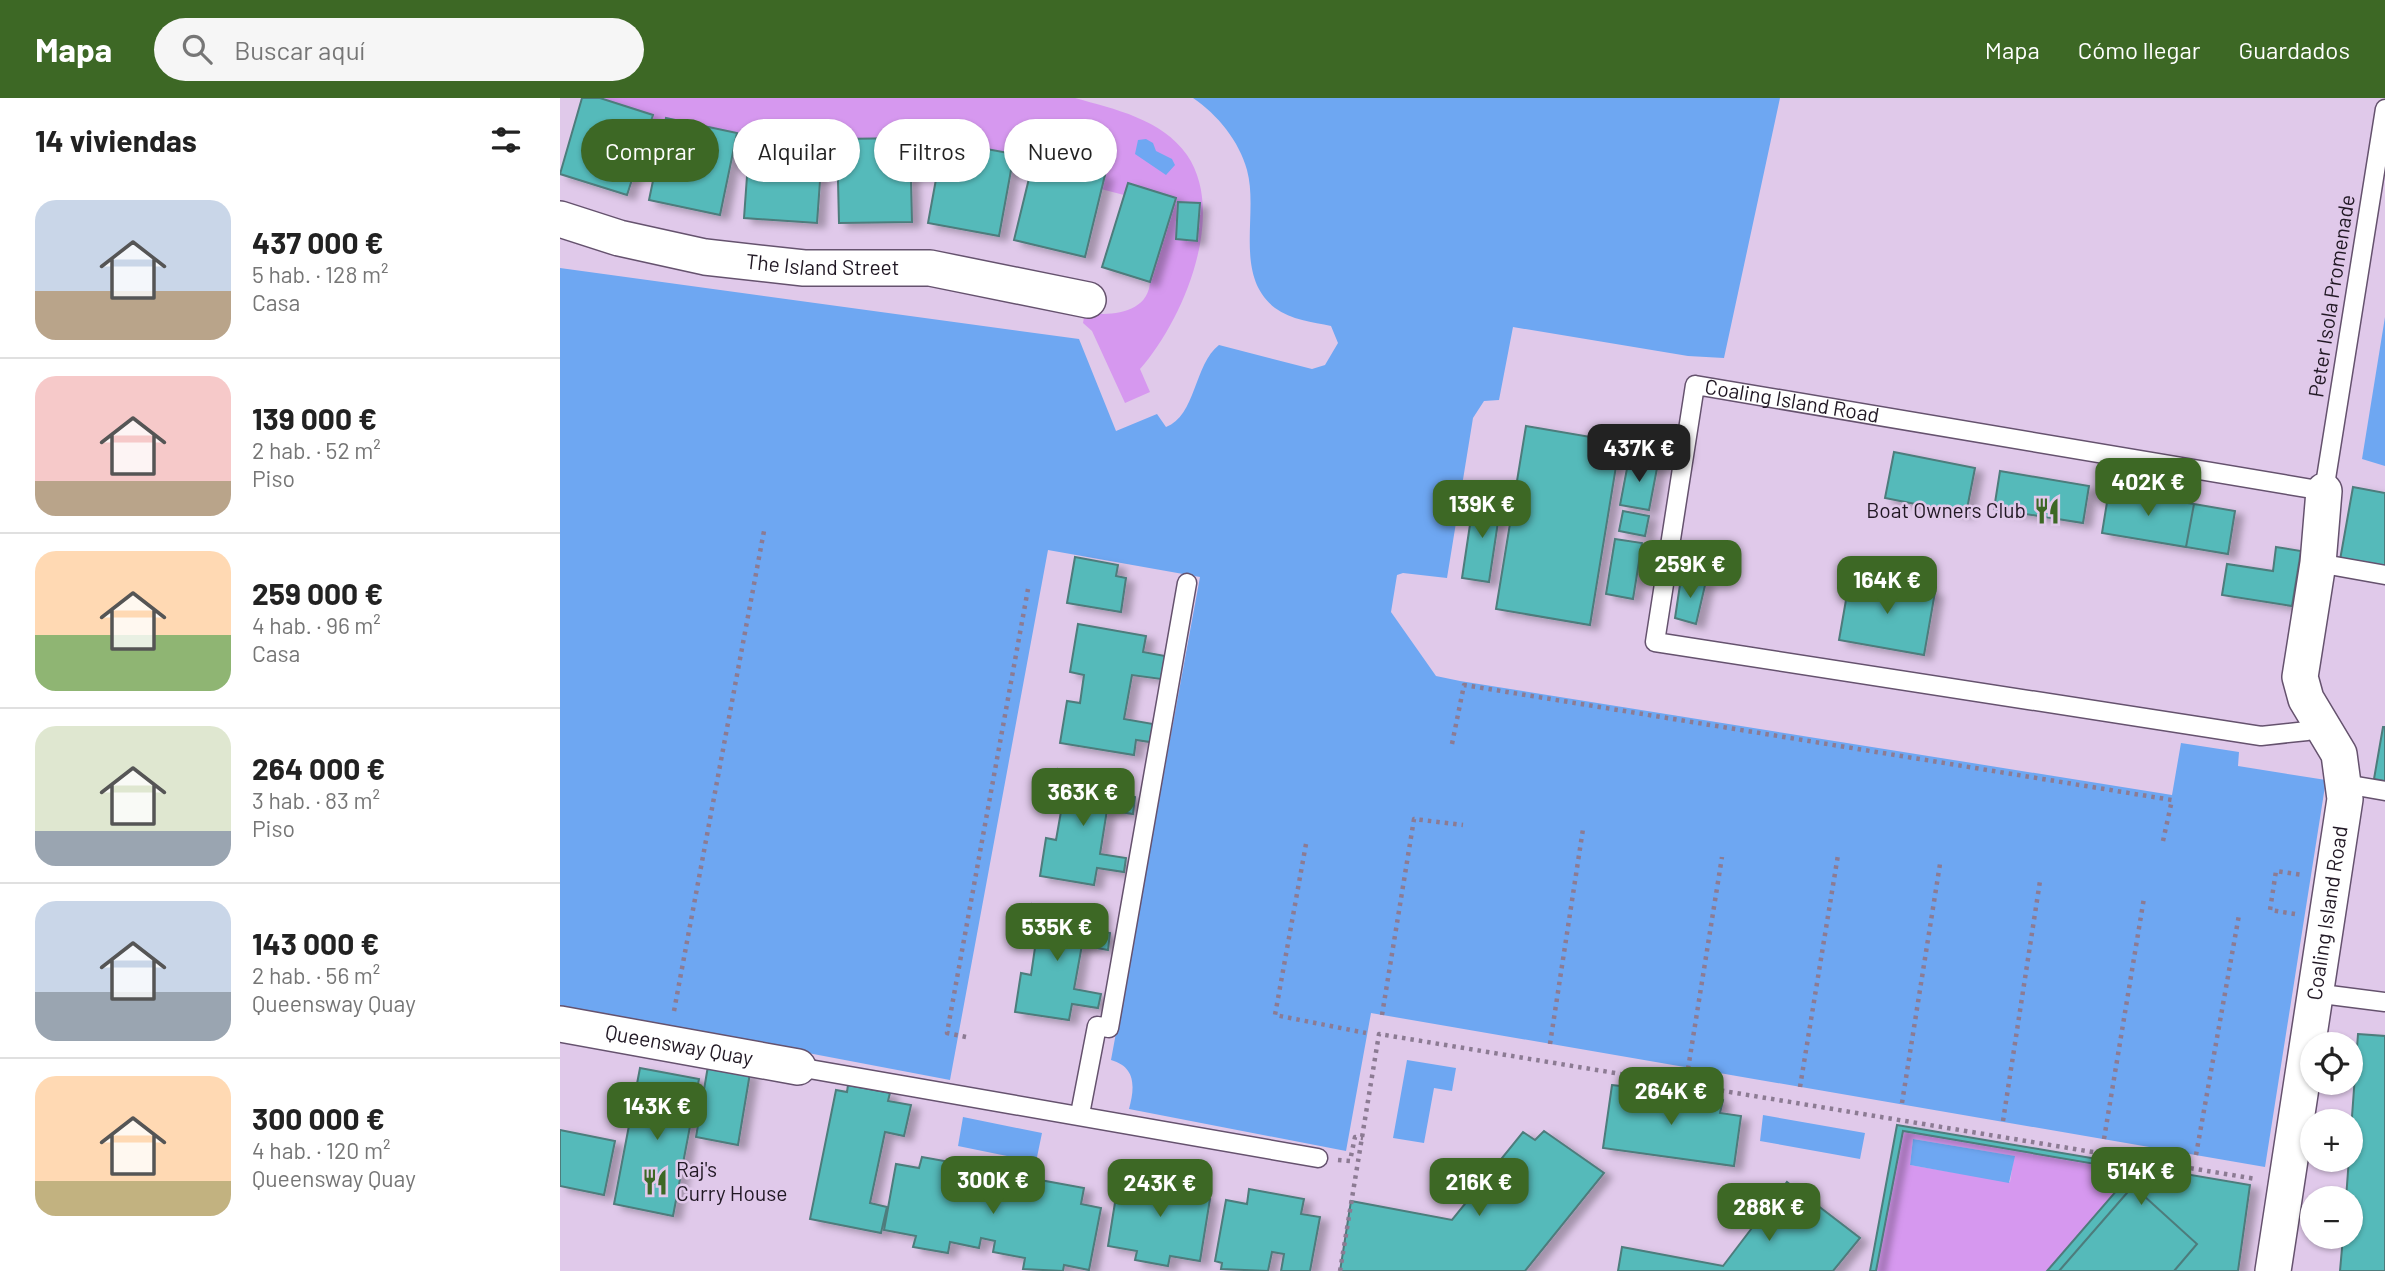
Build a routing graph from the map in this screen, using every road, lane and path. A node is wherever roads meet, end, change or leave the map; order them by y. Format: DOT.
graph roads {
  1 [pos="2385,109"];
  2 [pos="560,219"];
  3 [pos="1088,300"];
  4 [pos="2324,491"];
  5 [pos="764,531"];
  6 [pos="2318,563"];
  7 [pos="2385,575"];
  8 [pos="1187,583"];
  9 [pos="1028,589"];
  10 [pos="2323,725"];
  11 [pos="1452,744"];
  12 [pos="2345,784"];
  13 [pos="2385,791"];
  14 [pos="1462,825"];
  15 [pos="1583,829"];
  16 [pos="2163,841"];
  17 [pos="1306,844"];
  18 [pos="1838,855"];
  19 [pos="1722,857"];
  20 [pos="1940,864"];
  21 [pos="2311,876"];
  22 [pos="2040,881"];
  23 [pos="2144,898"];
  24 [pos="2239,915"];
  25 [pos="2305,916"];
  26 [pos="2314,993"];
  27 [pos="2385,1002"];
  28 [pos="674,1013"];
  29 [pos="1382,1015"];
  30 [pos="560,1024"];
  31 [pos="1366,1033"];
  32 [pos="966,1037"];
  33 [pos="1550,1044"];
  34 [pos="798,1067"];
  35 [pos="1688,1069"];
  36 [pos="1800,1087"];
  37 [pos="1902,1103"];
  38 [pos="1080,1114"];
  39 [pos="2003,1121"];
  40 [pos="1363,1138"];
  41 [pos="2104,1139"];
  42 [pos="2196,1155"];
  43 [pos="1318,1157"];
  44 [pos="2284,1184"];
  45 [pos="1340,1271"];
  46 [pos="2273,1271"];
  1 -- 4 [label="lane, Peter Isola Promenade"];
  2 -- 3 [label="street, The Island Street"];
  4 -- 6 [label="street, Coaling Island Road"];
  4 -- 10 [label="lane, Coaling Island Road"];
  5 -- 28 [label="path"];
  6 -- 7 [label="lane"];
  6 -- 10 [label="street, Coaling Island Road"];
  8 -- 38 [label="lane"];
  9 -- 32 [label="path"];
  10 -- 12 [label="street, Coaling Island Road"];
  11 -- 16 [label="path"];
  12 -- 13 [label="lane"];
  12 -- 26 [label="street, Coaling Island Road"];
  14 -- 29 [label="path"];
  15 -- 33 [label="path"];
  17 -- 31 [label="path"];
  18 -- 36 [label="path"];
  19 -- 35 [label="path"];
  20 -- 37 [label="path"];
  21 -- 25 [label="path"];
  22 -- 39 [label="path"];
  23 -- 41 [label="path"];
  24 -- 42 [label="path"];
  26 -- 27 [label="lane"];
  26 -- 44 [label="street, Coaling Island Road"];
  30 -- 34 [label="street, Queensway Quay"];
  34 -- 38 [label="lane"];
  38 -- 43 [label="lane"];
  40 -- 43 [label="path"];
  40 -- 44 [label="path"];
  40 -- 45 [label="path"];
  44 -- 46 [label="street, Coaling Island Road"];
}
